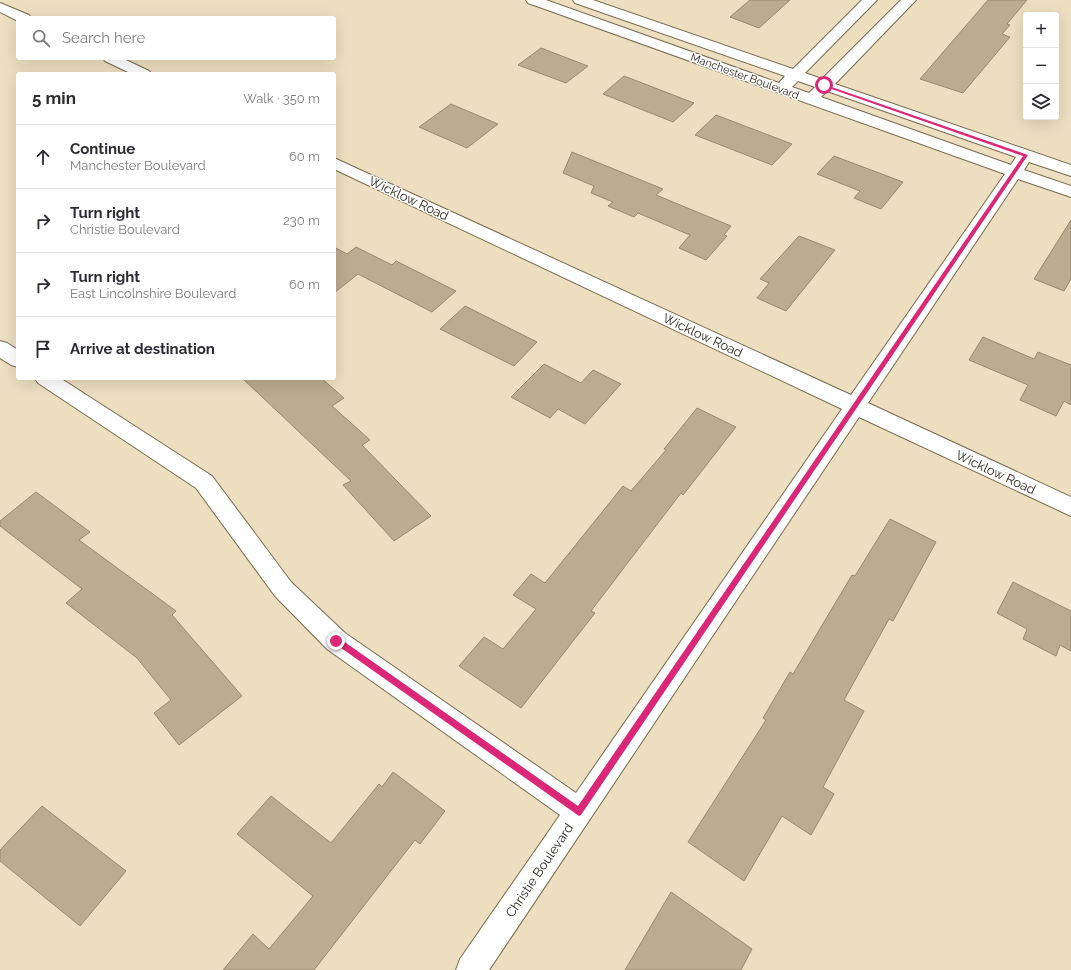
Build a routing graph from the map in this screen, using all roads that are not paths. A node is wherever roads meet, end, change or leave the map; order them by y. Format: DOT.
graph roads {
  1 [pos="533,0"];
  2 [pos="580,0"];
  3 [pos="870,0"];
  4 [pos="909,0"];
  5 [pos="0,7"];
  6 [pos="20,16"];
  7 [pos="114,60"];
  8 [pos="140,72"];
  9 [pos="795,75"];
  10 [pos="824,85"];
  11 [pos="782,88"];
  12 [pos="811,99"];
  13 [pos="1020,163"];
  14 [pos="336,164"];
  15 [pos="1071,171"];
  16 [pos="1071,192"];
  17 [pos="0,348"];
  18 [pos="16,359"];
  19 [pos="48,380"];
  20 [pos="855,406"];
  21 [pos="1071,507"];
  22 [pos="579,812"];
  23 [pos="471,970"];
  1 -- 11 [label="street, Manchester Boulevard"];
  2 -- 9 [label="street, Manchester Boulevard"];
  3 -- 9 [label="street"];
  4 -- 10 [label="street"];
  5 -- 6 [label="street"];
  7 -- 8 [label="street"];
  9 -- 10 [label="street, Manchester Boulevard"];
  9 -- 11 [label="street"];
  10 -- 12 [label="street"];
  10 -- 13 [label="street, Manchester Boulevard"];
  11 -- 12 [label="street, Manchester Boulevard"];
  12 -- 13 [label="street, Manchester Boulevard"];
  13 -- 15 [label="street, Manchester Boulevard"];
  13 -- 16 [label="street, Manchester Boulevard"];
  13 -- 20 [label="street, Christie Boulevard"];
  14 -- 20 [label="street, Wicklow Road"];
  17 -- 18 [label="street"];
  19 -- 22 [label="street"];
  20 -- 21 [label="street, Wicklow Road"];
  20 -- 22 [label="street, Christie Boulevard"];
  22 -- 23 [label="street, Christie Boulevard"];
}
